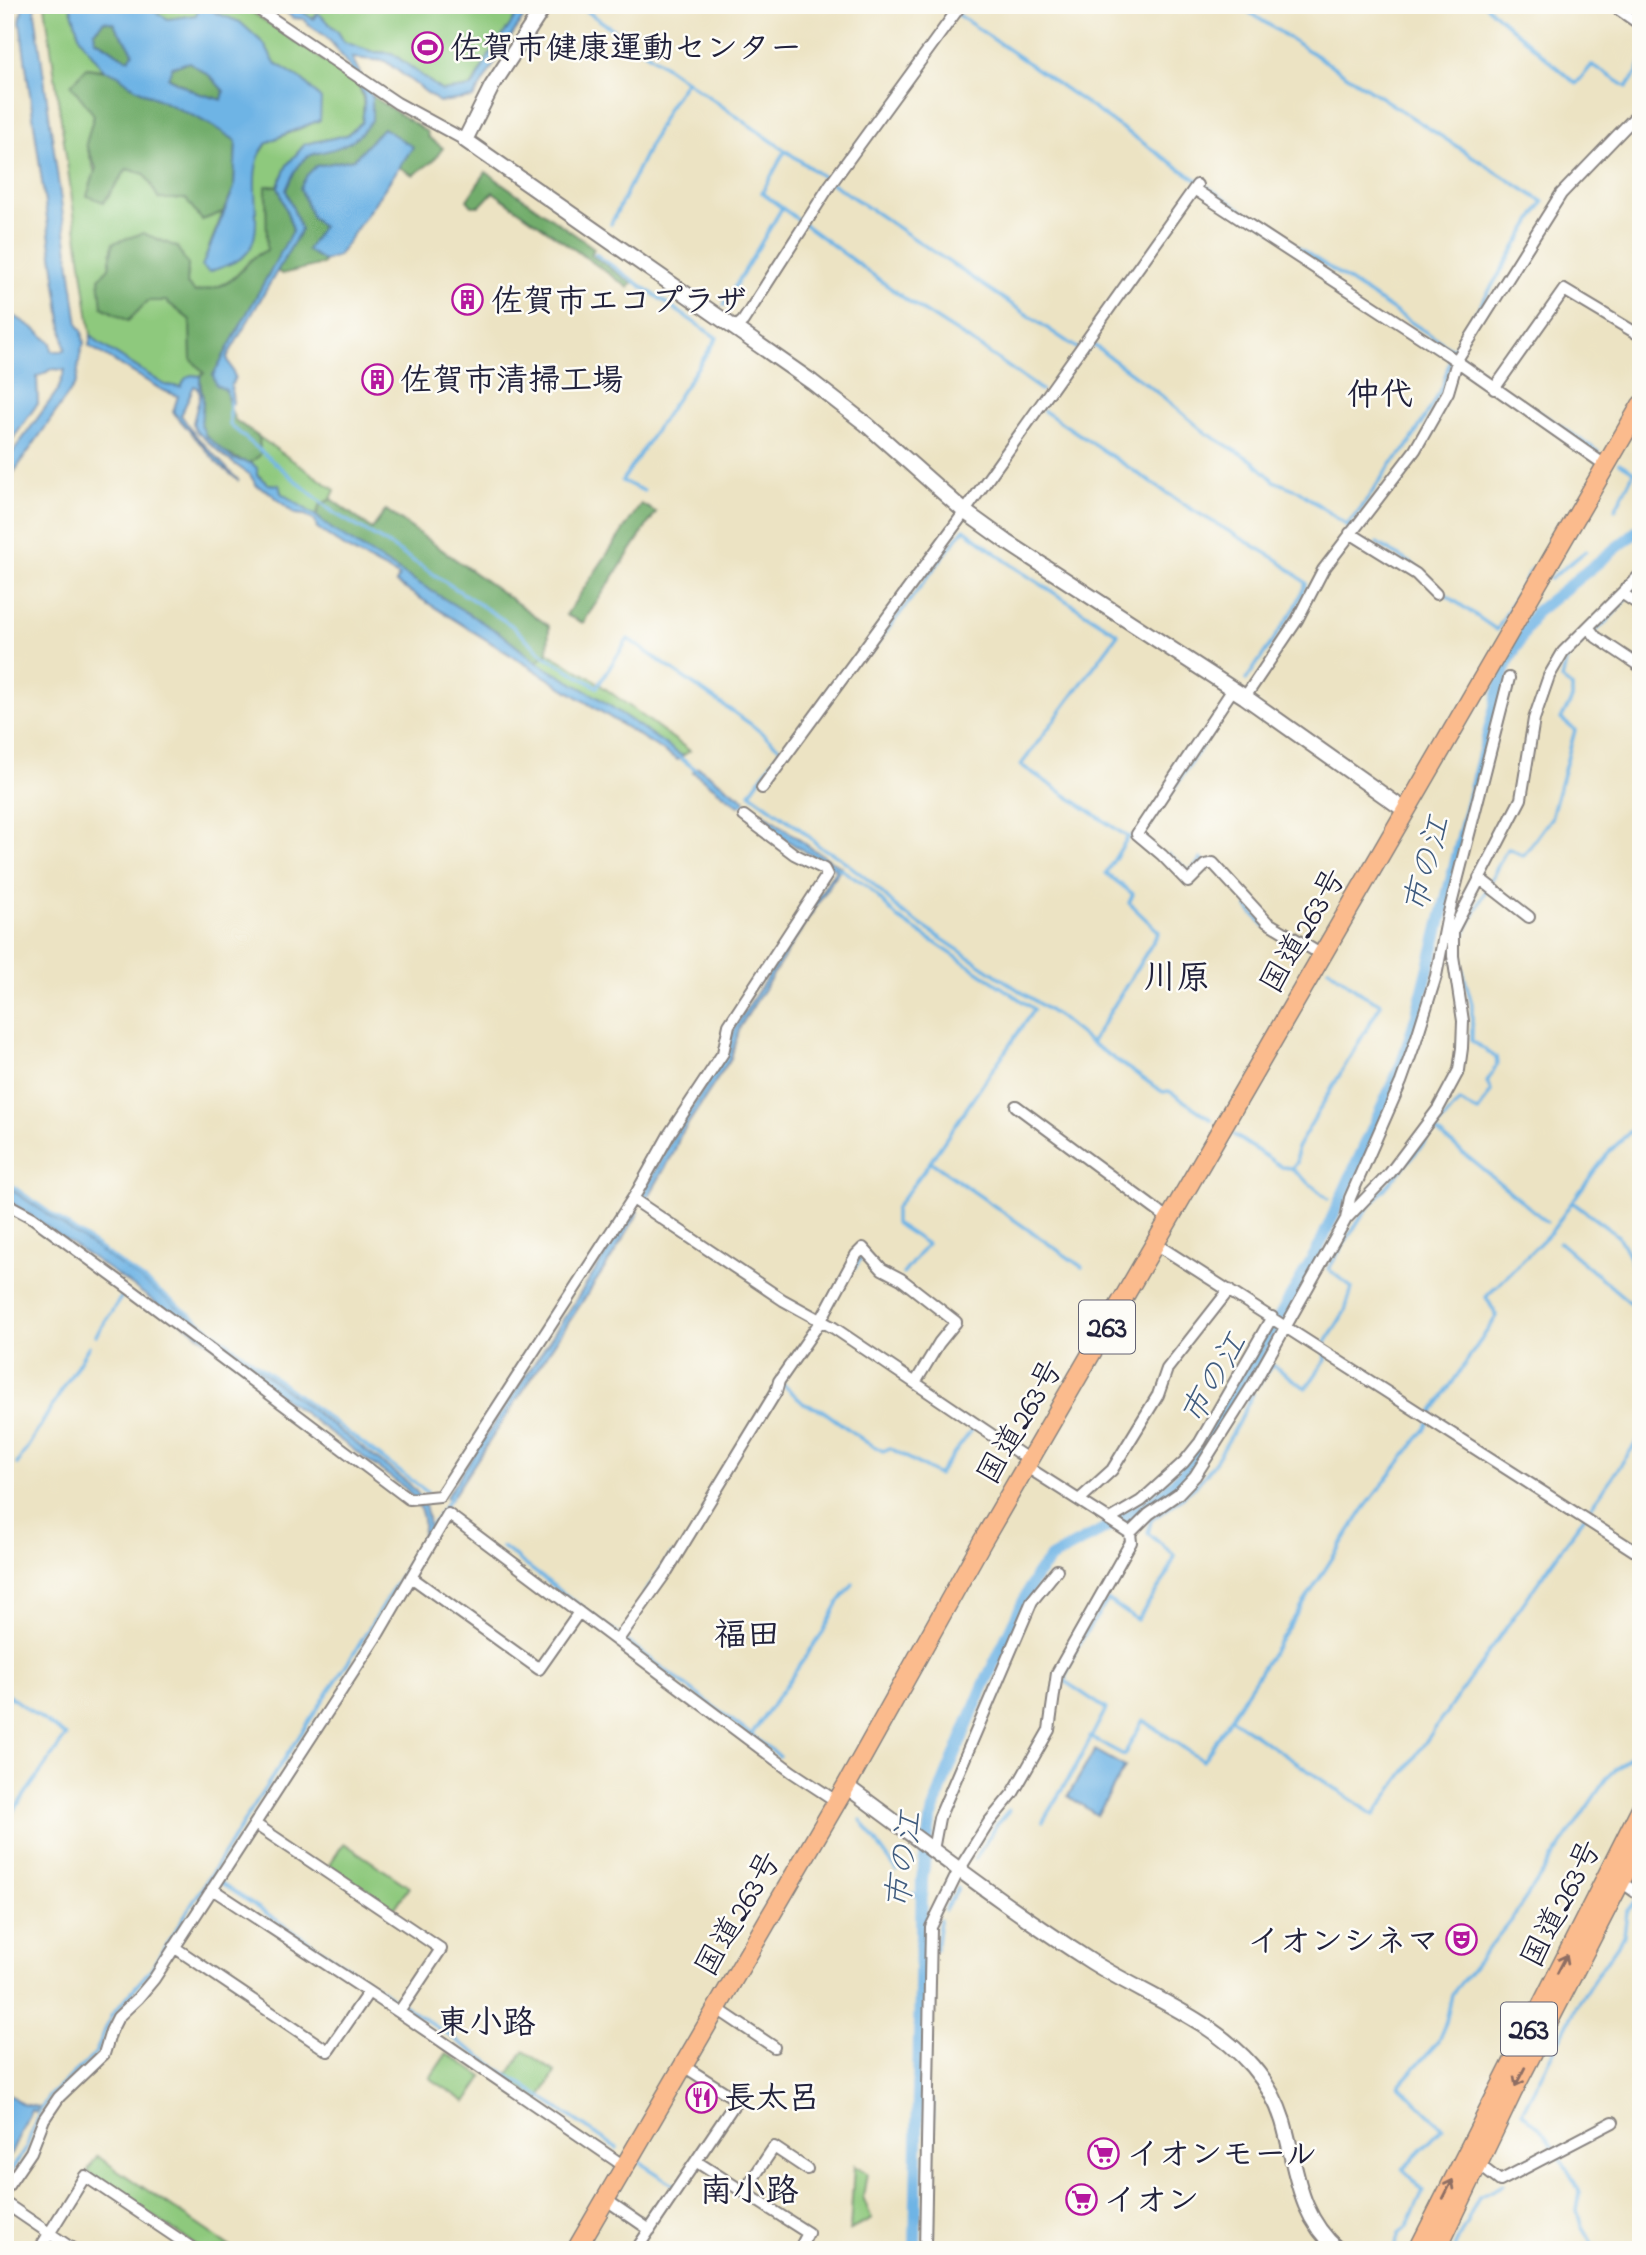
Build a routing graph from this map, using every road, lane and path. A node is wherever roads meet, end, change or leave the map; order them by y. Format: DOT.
graph roads {
  1 [pos="252,5"];
  2 [pos="545,5"];
  3 [pos="1612,5"];
  4 [pos="957,11"];
  5 [pos="1641,24"];
  6 [pos="1641,77"];
  7 [pos="1639,120"];
  8 [pos="465,139"];
  9 [pos="735,328"];
  10 [pos="1641,336"];
  11 [pos="1455,357"];
  12 [pos="1497,384"];
  13 [pos="1641,405"];
  14 [pos="1605,465"];
  15 [pos="964,510"];
  16 [pos="1353,531"];
  17 [pos="1641,573"];
  18 [pos="1436,594"];
  19 [pos="1623,594"];
  20 [pos="1637,604"];
  21 [pos="1593,633"];
  22 [pos="1641,667"];
  23 [pos="1509,678"];
  24 [pos="1239,693"];
  25 [pos="762,789"];
  26 [pos="1406,811"];
  27 [pos="744,817"];
  28 [pos="1485,883"];
  29 [pos="1529,917"];
  30 [pos="1322,956"];
  31 [pos="1016,1107"];
  32 [pos="638,1202"];
  33 [pos="11,1207"];
  34 [pos="1346,1219"];
  35 [pos="1170,1220"];
  36 [pos="1156,1244"];
  37 [pos="1230,1290"];
  38 [pos="1272,1317"];
  39 [pos="820,1322"];
  40 [pos="1287,1326"];
  41 [pos="917,1379"];
  42 [pos="1027,1467"];
  43 [pos="1079,1500"];
  44 [pos="1109,1520"];
  45 [pos="1126,1530"];
  46 [pos="1641,1555"];
  47 [pos="1057,1570"];
  48 [pos="411,1577"];
  49 [pos="579,1612"];
  50 [pos="620,1636"];
  51 [pos="846,1786"];
  52 [pos="836,1801"];
  53 [pos="1641,1808"];
  54 [pos="255,1824"];
  55 [pos="1641,1842"];
  56 [pos="927,1845"];
  57 [pos="959,1870"];
  58 [pos="1620,1881"];
  59 [pos="216,1884"];
  60 [pos="1639,1895"];
  61 [pos="174,1947"];
  62 [pos="368,1993"];
  63 [pos="402,2007"];
  64 [pos="716,2008"];
  65 [pos="774,2047"];
  66 [pos="682,2065"];
  67 [pos="1613,2122"];
  68 [pos="697,2162"];
  69 [pos="1478,2164"];
  70 [pos="624,2166"];
  71 [pos="807,2169"];
  72 [pos="5,2190"];
  73 [pos="744,2192"];
  74 [pos="605,2199"];
  75 [pos="5,2203"];
  76 [pos="650,2230"];
  77 [pos="50,2233"];
  78 [pos="39,2250"];
  79 [pos="74,2250"];
  80 [pos="195,2250"];
  81 [pos="576,2250"];
  82 [pos="636,2250"];
  83 [pos="799,2250"];
  84 [pos="925,2250"];
  85 [pos="1338,2250"];
  86 [pos="1418,2250"];
  87 [pos="1437,2250"];
  1 -- 8 [label="street"];
  2 -- 8 [label="street"];
  3 -- 5 [label="street"];
  4 -- 9 [label="street"];
  6 -- 7 [label="street"];
  7 -- 11 [label="street"];
  8 -- 9 [label="street"];
  9 -- 15 [label="street"];
  10 -- 12 [label="street"];
  11 -- 12 [label="street"];
  11 -- 15 [label="street"];
  11 -- 16 [label="street"];
  12 -- 14 [label="street"];
  13 -- 14 [label="highway, 国道263号 / 263"];
  14 -- 26 [label="highway, 国道263号 / 263"];
  15 -- 24 [label="street"];
  15 -- 25 [label="street"];
  16 -- 18 [label="street"];
  16 -- 24 [label="street"];
  17 -- 19 [label="street"];
  19 -- 20 [label="street"];
  19 -- 21 [label="street"];
  21 -- 22 [label="street"];
  21 -- 28 [label="street"];
  23 -- 34 [label="street"];
  24 -- 26 [label="street"];
  24 -- 30 [label="street"];
  26 -- 30 [label="highway, 国道263号 / 263"];
  27 -- 32 [label="street"];
  28 -- 29 [label="street"];
  28 -- 34 [label="street"];
  30 -- 35 [label="highway, 国道263号 / 263"];
  31 -- 35 [label="street"];
  32 -- 33 [label="street"];
  32 -- 39 [label="street"];
  34 -- 40 [label="street"];
  35 -- 36 [label="highway, 国道263号 / 263"];
  36 -- 37 [label="street"];
  36 -- 42 [label="highway, 国道263号 / 263"];
  37 -- 38 [label="street"];
  37 -- 43 [label="street"];
  38 -- 40 [label="street"];
  38 -- 44 [label="street"];
  39 -- 41 [label="street"];
  39 -- 41 [label="street"];
  39 -- 50 [label="street"];
  40 -- 45 [label="street"];
  40 -- 46 [label="street"];
  41 -- 42 [label="street"];
  42 -- 43 [label="street"];
  42 -- 51 [label="highway, 国道263号 / 263"];
  43 -- 44 [label="street"];
  44 -- 45 [label="street"];
  45 -- 57 [label="street"];
  47 -- 56 [label="street"];
  48 -- 49 [label="street"];
  48 -- 49 [label="street"];
  48 -- 54 [label="street"];
  49 -- 50 [label="street"];
  50 -- 52 [label="street"];
  51 -- 52 [label="highway, 国道263号 / 263"];
  51 -- 56 [label="street"];
  52 -- 64 [label="highway, 国道263号 / 263"];
  86 -- 53 [label="highway, 国道263号 / 263, one-way"];
  54 -- 59 [label="street"];
  54 -- 63 [label="street"];
  55 -- 58 [label="highway, 国道263号 / 263"];
  56 -- 57 [label="street"];
  57 -- 84 [label="street"];
  57 -- 85 [label="street"];
  58 -- 60 [label="street"];
  58 -- 69 [label="highway, 国道263号 / 263, one-way"];
  59 -- 61 [label="street"];
  59 -- 62 [label="street"];
  61 -- 62 [label="street"];
  61 -- 72 [label="street"];
  62 -- 63 [label="street"];
  63 -- 70 [label="street"];
  64 -- 65 [label="street"];
  64 -- 66 [label="highway, 国道263号 / 263"];
  66 -- 68 [label="street"];
  66 -- 70 [label="highway, 国道263号 / 263"];
  67 -- 69 [label="street"];
  68 -- 73 [label="street"];
  68 -- 76 [label="street"];
  69 -- 87 [label="highway, 国道263号 / 263"];
  70 -- 74 [label="highway, 国道263号 / 263"];
  71 -- 73 [label="street"];
  73 -- 83 [label="street"];
  74 -- 76 [label="street"];
  74 -- 81 [label="highway, 国道263号 / 263"];
  75 -- 77 [label="street"];
  76 -- 82 [label="street"];
  77 -- 78 [label="street"];
  77 -- 79 [label="street"];
  77 -- 80 [label="street"];
}
